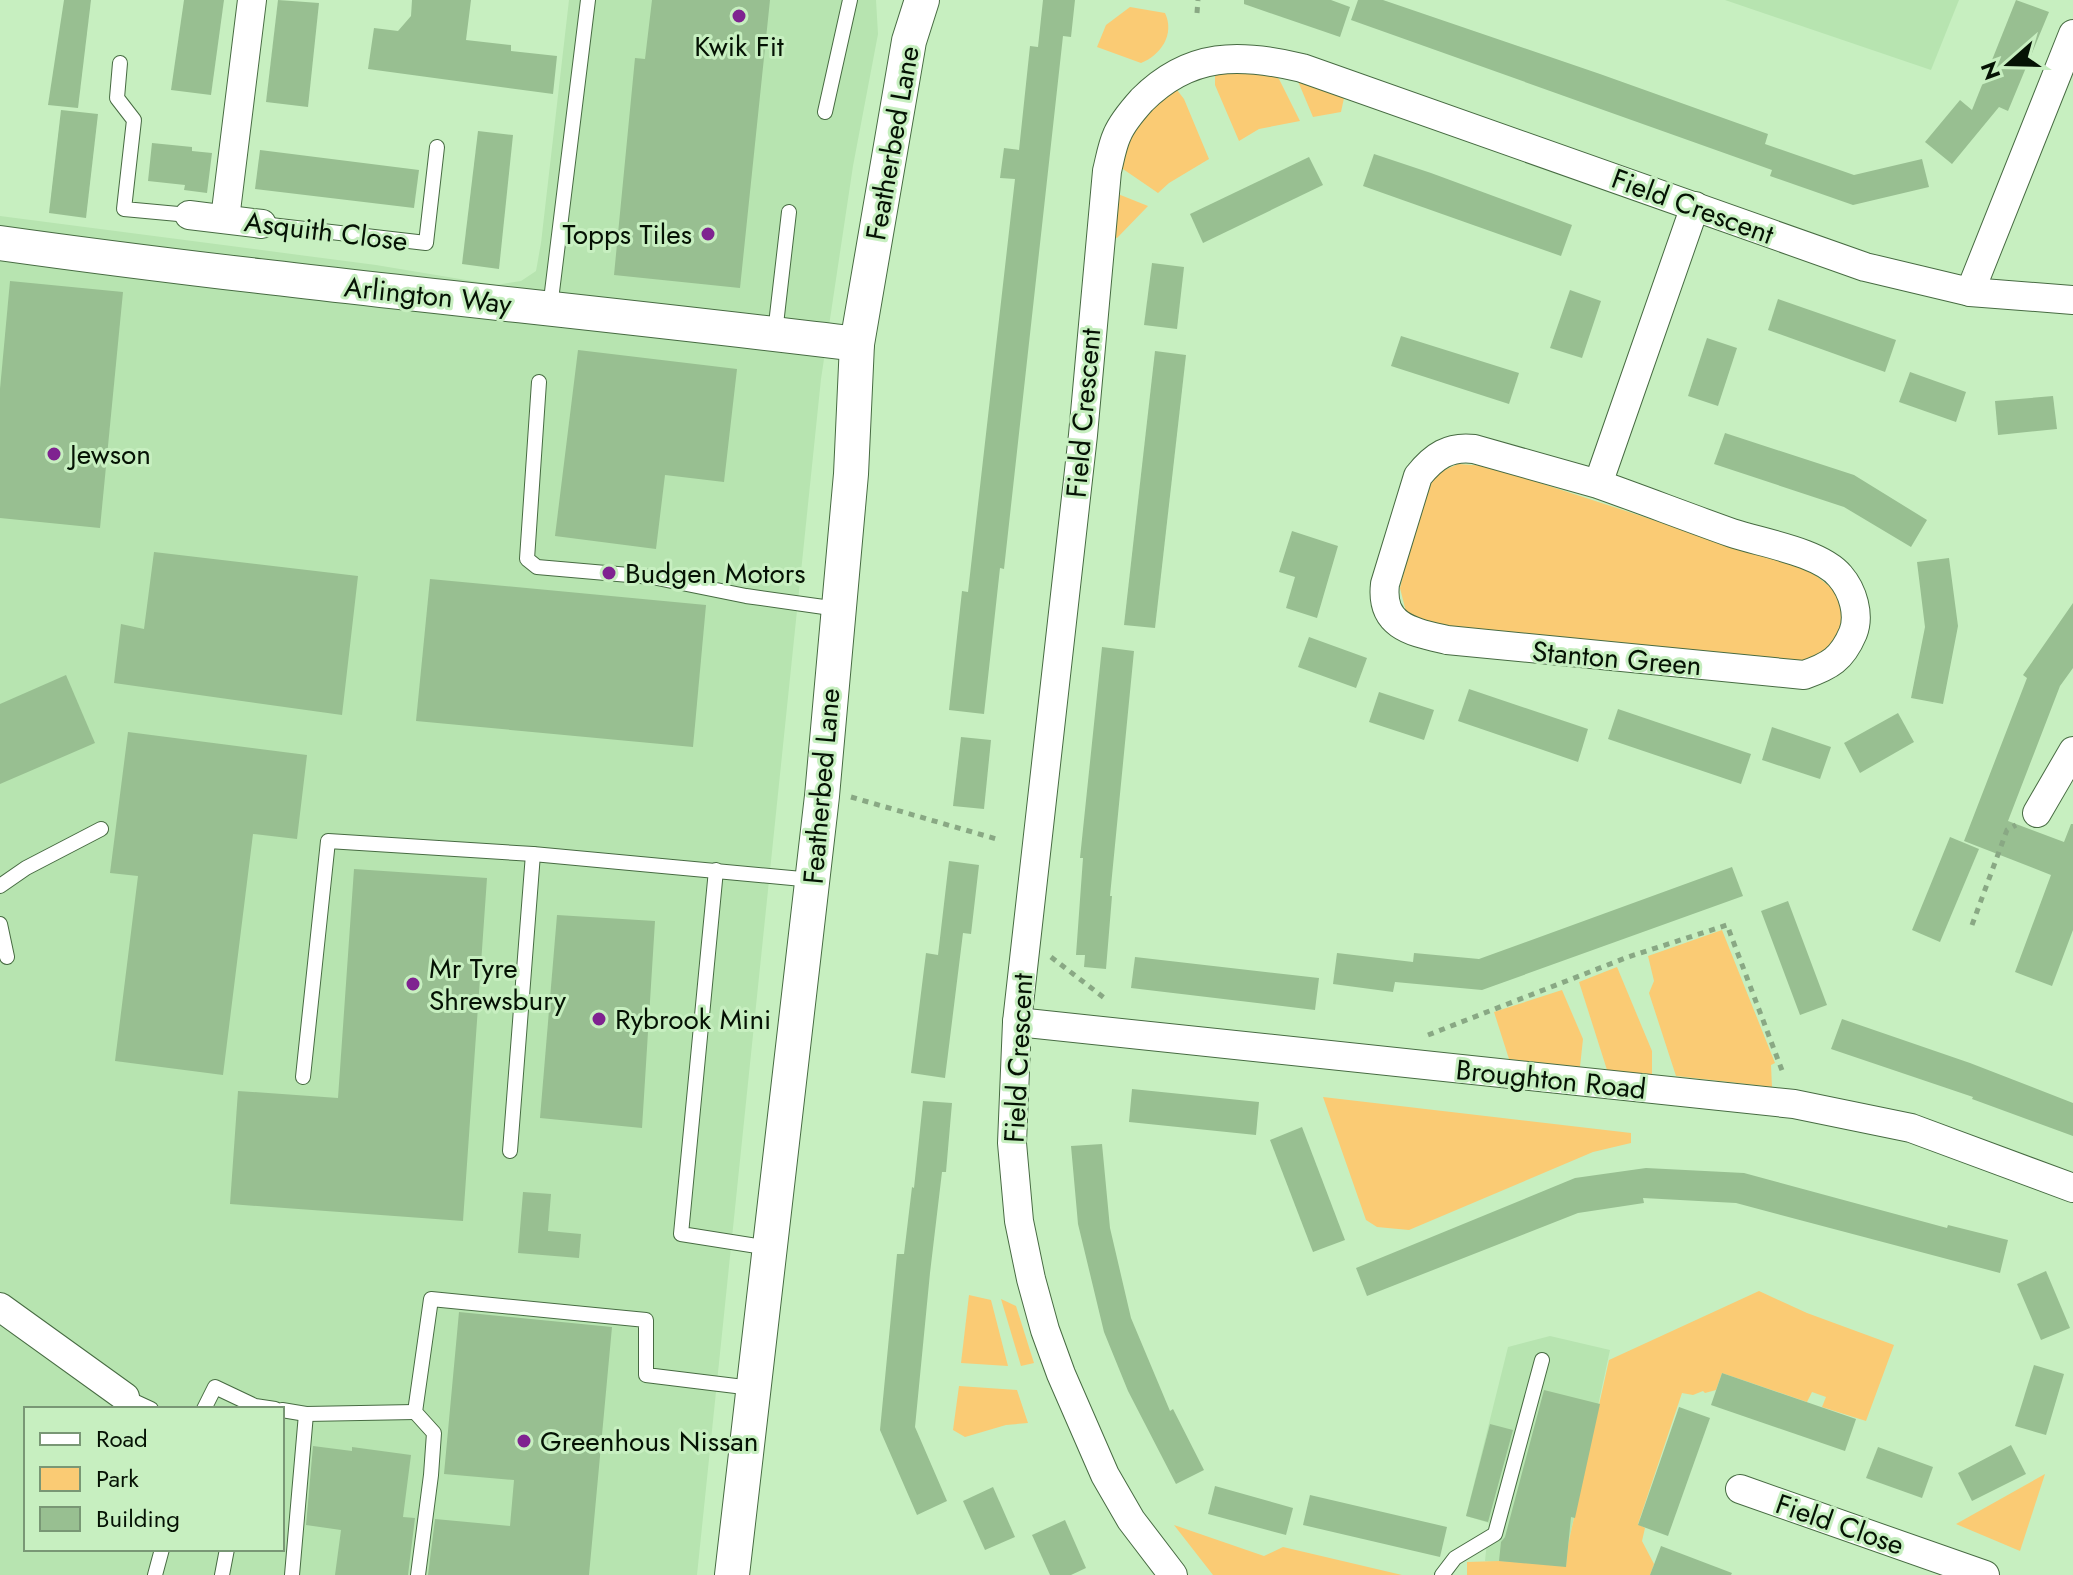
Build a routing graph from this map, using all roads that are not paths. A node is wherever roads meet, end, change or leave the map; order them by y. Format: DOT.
graph roads {
  1 [pos="252,0"];
  2 [pos="588,0"];
  3 [pos="850,0"];
  4 [pos="922,0"];
  5 [pos="2073,34"];
  6 [pos="120,63"];
  7 [pos="825,112"];
  8 [pos="437,147"];
  9 [pos="1695,206"];
  10 [pos="789,212"];
  11 [pos="189,215"];
  12 [pos="225,219"];
  13 [pos="262,224"];
  14 [pos="0,243"];
  15 [pos="1970,292"];
  16 [pos="2073,300"];
  17 [pos="550,308"];
  18 [pos="774,333"];
  19 [pos="857,344"];
  20 [pos="539,382"];
  21 [pos="1598,484"];
  22 [pos="838,609"];
  23 [pos="2073,751"];
  24 [pos="2066,780"];
  25 [pos="2037,813"];
  26 [pos="101,829"];
  27 [pos="533,854"];
  28 [pos="716,870"];
  29 [pos="813,880"];
  30 [pos="0,886"];
  31 [pos="0,924"];
  32 [pos="7,957"];
  33 [pos="1017,1022"];
  34 [pos="303,1077"];
  35 [pos="510,1151"];
  36 [pos="2073,1188"];
  37 [pos="769,1248"];
  38 [pos="0,1307"];
  39 [pos="1542,1360"];
  40 [pos="752,1388"];
  41 [pos="138,1403"];
  42 [pos="205,1407"];
  43 [pos="254,1407"];
  44 [pos="284,1410"];
  45 [pos="415,1412"];
  46 [pos="306,1414"];
  47 [pos="1740,1489"];
  48 [pos="161,1551"];
  49 [pos="227,1551"];
  50 [pos="155,1575"];
  51 [pos="222,1575"];
  52 [pos="292,1575"];
  53 [pos="418,1575"];
  54 [pos="732,1575"];
  55 [pos="1173,1575"];
  56 [pos="1442,1575"];
  57 [pos="1985,1575"];
  1 -- 12 [label="street, Asquith Close"];
  2 -- 17 [label="lane"];
  3 -- 7 [label="lane"];
  4 -- 19 [label="street, Featherbed Lane"];
  5 -- 15 [label="street"];
  6 -- 11 [label="lane, Asquith Close"];
  8 -- 13 [label="lane, Asquith Close"];
  9 -- 15 [label="street, Field Crescent"];
  9 -- 21 [label="street"];
  9 -- 33 [label="street, Field Crescent"];
  10 -- 18 [label="lane"];
  11 -- 12 [label="street, Asquith Close"];
  12 -- 13 [label="street, Asquith Close"];
  14 -- 17 [label="street, Arlington Way"];
  15 -- 16 [label="street, Field Crescent"];
  17 -- 18 [label="street, Arlington Way"];
  18 -- 19 [label="street, Arlington Way"];
  19 -- 22 [label="street, Featherbed Lane"];
  20 -- 22 [label="lane"];
  21 -- 21 [label="street, Stanton Green"];
  22 -- 29 [label="street, Featherbed Lane"];
  23 -- 24 [label="street"];
  24 -- 25 [label="street"];
  26 -- 30 [label="lane"];
  27 -- 28 [label="lane"];
  27 -- 34 [label="lane"];
  27 -- 35 [label="lane"];
  28 -- 29 [label="lane"];
  28 -- 37 [label="lane"];
  29 -- 37 [label="street, Featherbed Lane"];
  31 -- 32 [label="lane"];
  33 -- 36 [label="street, Broughton Road"];
  33 -- 55 [label="street, Field Crescent"];
  37 -- 40 [label="street, Featherbed Lane"];
  38 -- 41 [label="street"];
  39 -- 56 [label="lane"];
  40 -- 45 [label="lane"];
  40 -- 54 [label="street, Featherbed Lane"];
  42 -- 43 [label="lane"];
  44 -- 46 [label="lane"];
  45 -- 46 [label="lane"];
  45 -- 53 [label="lane"];
  46 -- 52 [label="lane"];
  47 -- 57 [label="street, Field Close"];
  48 -- 50 [label="lane"];
  49 -- 51 [label="lane"];
}
